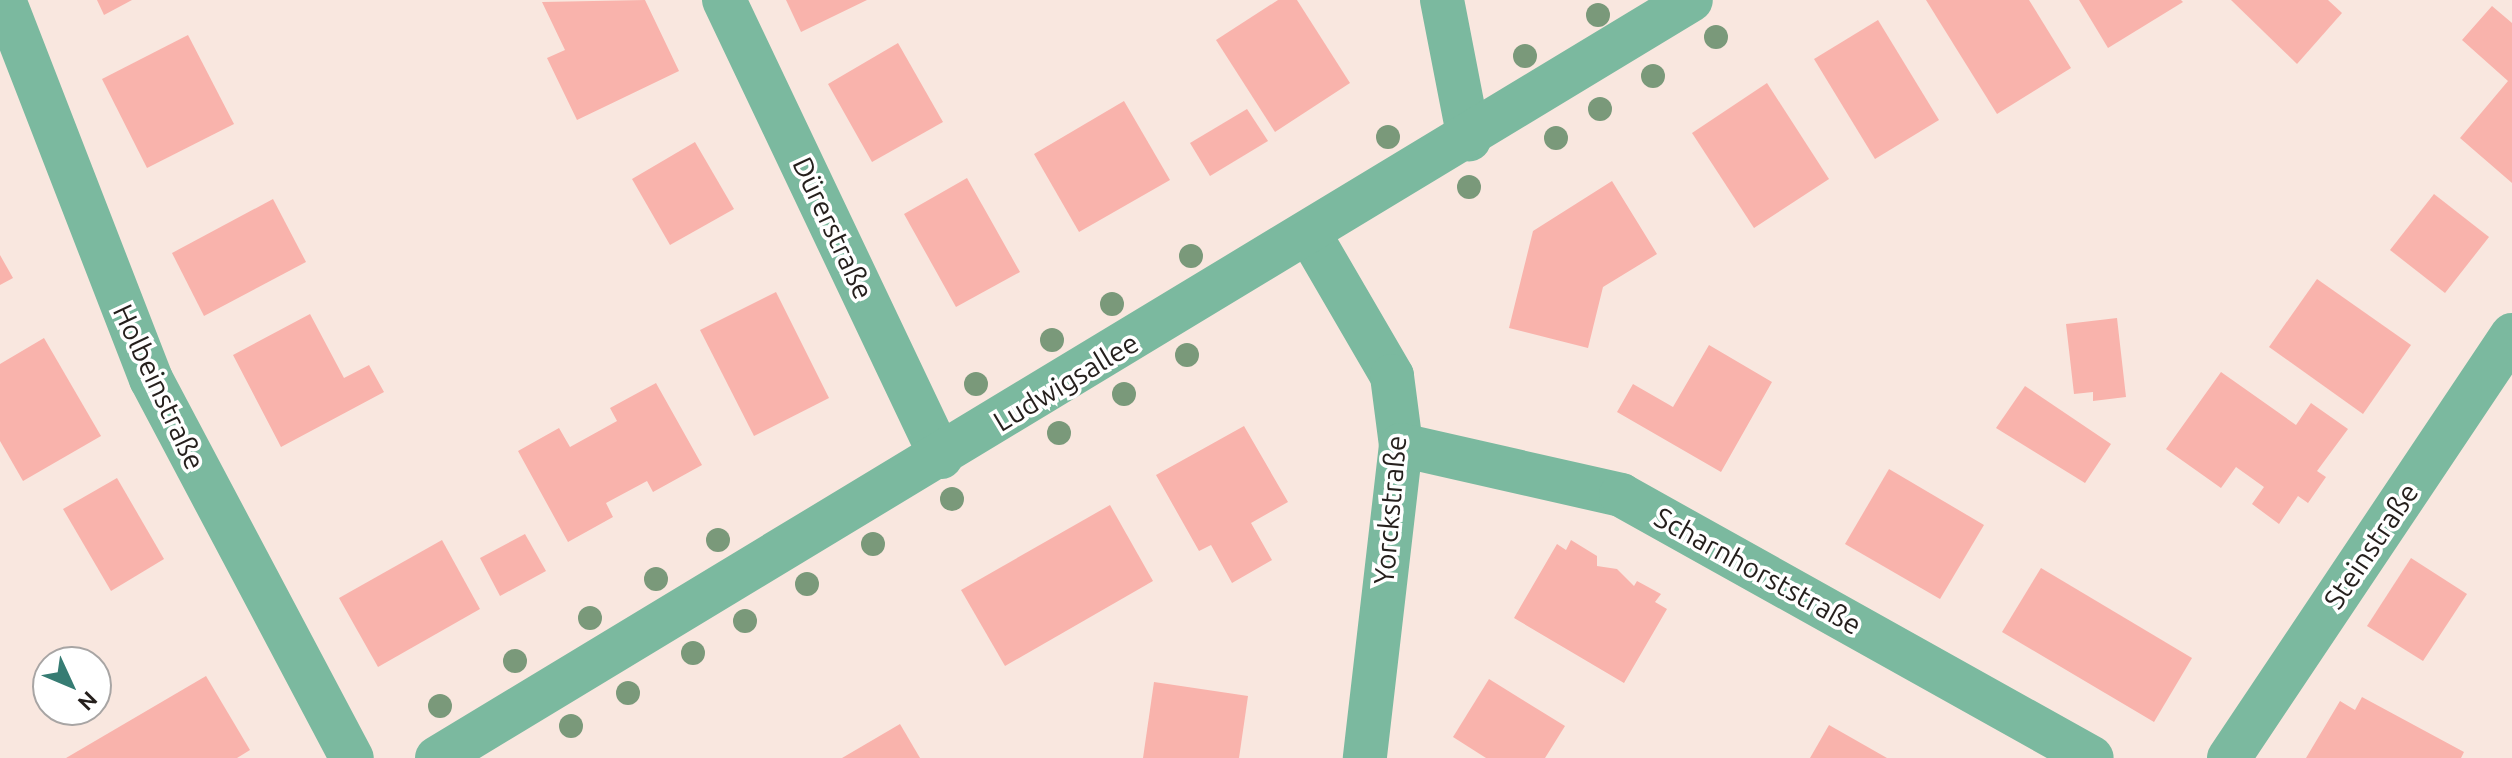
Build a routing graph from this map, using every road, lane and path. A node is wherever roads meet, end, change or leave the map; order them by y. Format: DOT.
graph roads {
  1 [pos="4,0"];
  2 [pos="724,0"];
  3 [pos="1442,0"];
  4 [pos="1691,0"];
  5 [pos="1469,139"];
  6 [pos="1310,235"];
  7 [pos="2512,335"];
  8 [pos="1401,445"];
  9 [pos="941,457"];
  10 [pos="352,758"];
  11 [pos="437,758"];
  12 [pos="1365,758"];
  13 [pos="2092,758"];
  14 [pos="2229,758"];
  1 -- 10 [label="street, Holbeinstraße"];
  2 -- 9 [label="street, Dürerstraße"];
  3 -- 5 [label="street"];
  4 -- 5 [label="street, Ludwigsallee"];
  5 -- 6 [label="street, Ludwigsallee"];
  6 -- 8 [label="street, Yorckstraße"];
  6 -- 9 [label="street, Ludwigsallee"];
  7 -- 14 [label="street, Steinstraße"];
  8 -- 12 [label="street, Yorckstraße"];
  8 -- 13 [label="street, Scharnhorststraße"];
  9 -- 11 [label="street, Ludwigsallee"];
}
